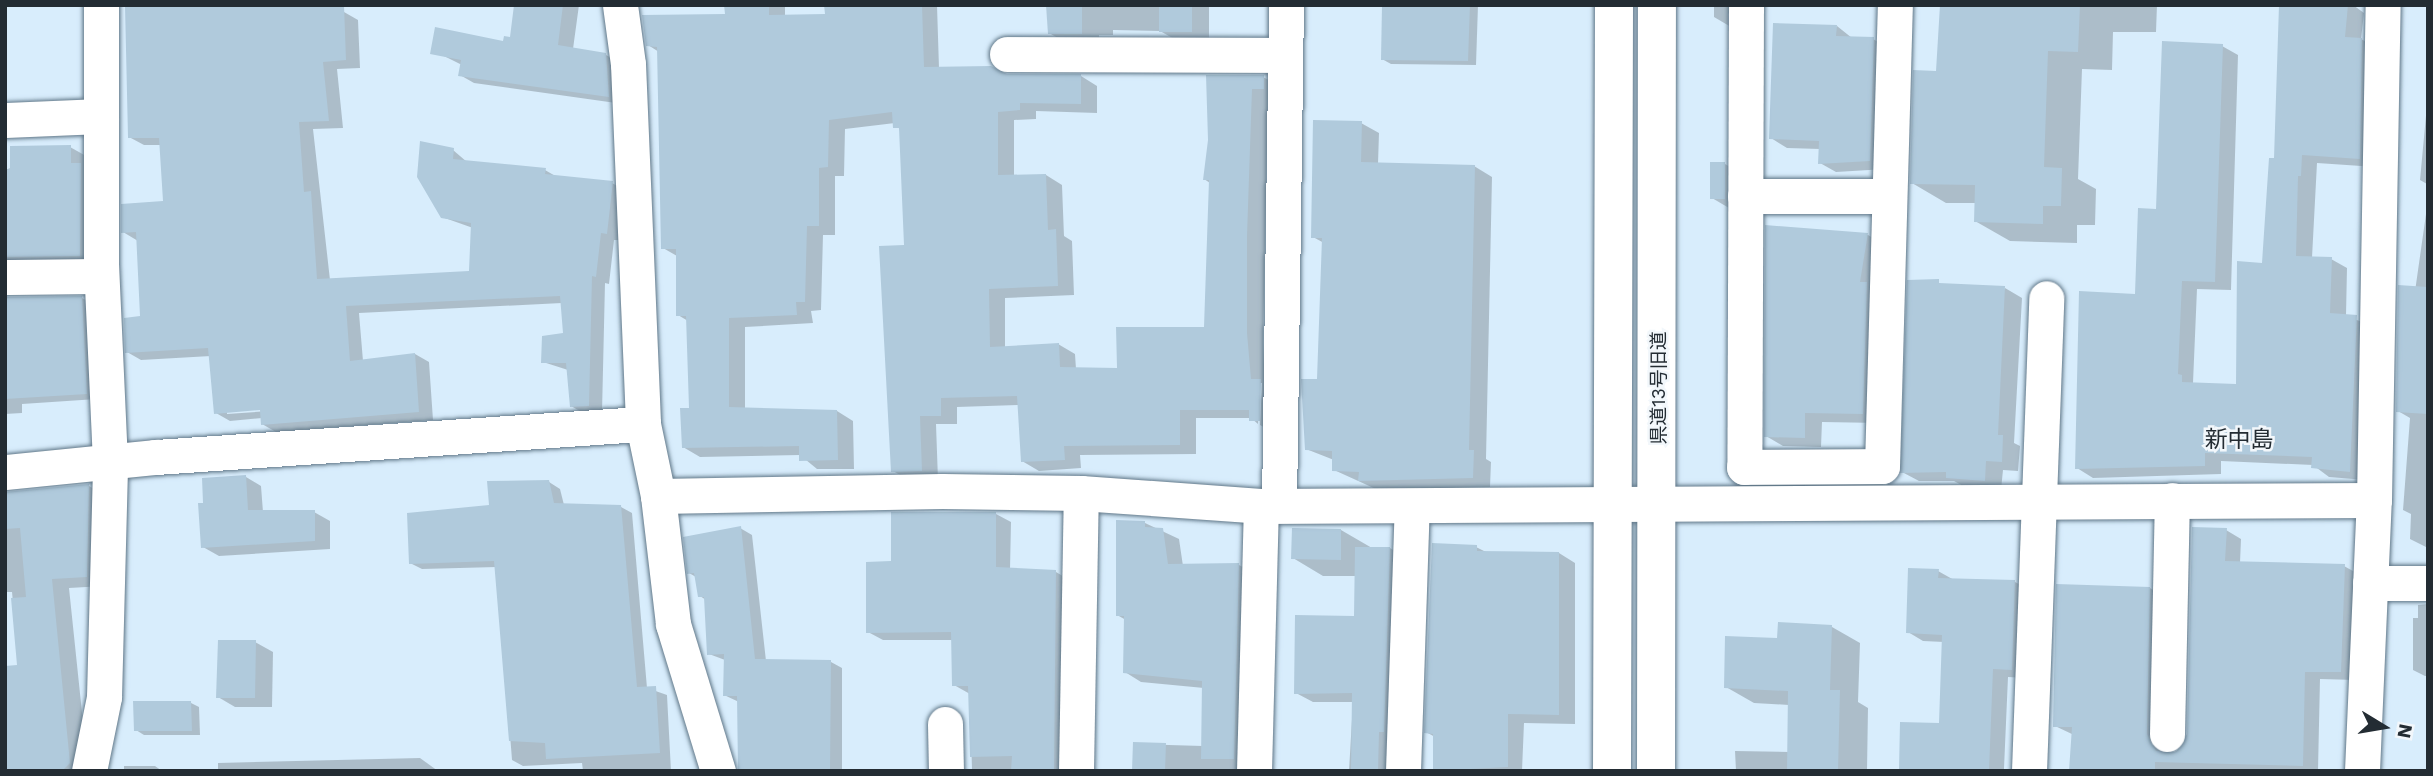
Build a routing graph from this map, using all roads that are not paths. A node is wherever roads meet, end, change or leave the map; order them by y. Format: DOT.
graph roads {
  1 [pos="101,5"];
  2 [pos="620,5"];
  3 [pos="1286,5"];
  4 [pos="1614,5"];
  5 [pos="1657,5"];
  6 [pos="1746,5"];
  7 [pos="1895,5"];
  8 [pos="2383,5"];
  9 [pos="1007,54"];
  10 [pos="1285,55"];
  11 [pos="101,116"];
  12 [pos="5,120"];
  13 [pos="1745,196"];
  14 [pos="1889,196"];
  15 [pos="102,276"];
  16 [pos="5,277"];
  17 [pos="2046,298"];
  18 [pos="643,424"];
  19 [pos="110,462"];
  20 [pos="5,472"];
  21 [pos="1082,493"];
  22 [pos="658,496"];
  23 [pos="2172,500"];
  24 [pos="2374,500"];
  25 [pos="2037,501"];
  26 [pos="1270,505"];
  27 [pos="1659,505"];
  28 [pos="1412,506"];
  29 [pos="1614,506"];
  30 [pos="2370,583"];
  31 [pos="2428,583"];
  32 [pos="945,724"];
  33 [pos="2167,734"];
  34 [pos="89,771"];
  35 [pos="718,771"];
  36 [pos="946,771"];
  37 [pos="1076,771"];
  38 [pos="1254,771"];
  39 [pos="1404,771"];
  40 [pos="1612,771"];
  41 [pos="1656,771"];
  42 [pos="2028,771"];
  43 [pos="2362,771"];
  1 -- 11 [label="street"];
  2 -- 18 [label="street"];
  3 -- 10 [label="street"];
  4 -- 29 [label="street"];
  5 -- 27 [label="street, 県道13号旧道"];
  6 -- 13 [label="street"];
  7 -- 14 [label="street"];
  8 -- 24 [label="street"];
  9 -- 10 [label="street"];
  10 -- 26 [label="street"];
  11 -- 12 [label="street"];
  11 -- 15 [label="street"];
  13 -- 14 [label="street"];
  13 -- 14 [label="street"];
  15 -- 16 [label="street"];
  15 -- 19 [label="street"];
  17 -- 25 [label="street"];
  18 -- 19 [label="street"];
  18 -- 22 [label="street"];
  19 -- 20 [label="street"];
  19 -- 34 [label="street"];
  21 -- 22 [label="street"];
  21 -- 26 [label="street"];
  21 -- 37 [label="street"];
  22 -- 35 [label="street"];
  23 -- 24 [label="street"];
  23 -- 25 [label="street"];
  23 -- 33 [label="street"];
  24 -- 30 [label="street"];
  25 -- 27 [label="street"];
  25 -- 42 [label="street"];
  26 -- 28 [label="street"];
  26 -- 38 [label="street"];
  27 -- 29 [label="street"];
  27 -- 41 [label="street, 県道13号旧道"];
  28 -- 29 [label="street"];
  28 -- 39 [label="street"];
  29 -- 40 [label="street"];
  30 -- 31 [label="street"];
  30 -- 43 [label="street"];
  32 -- 36 [label="street"];
}
